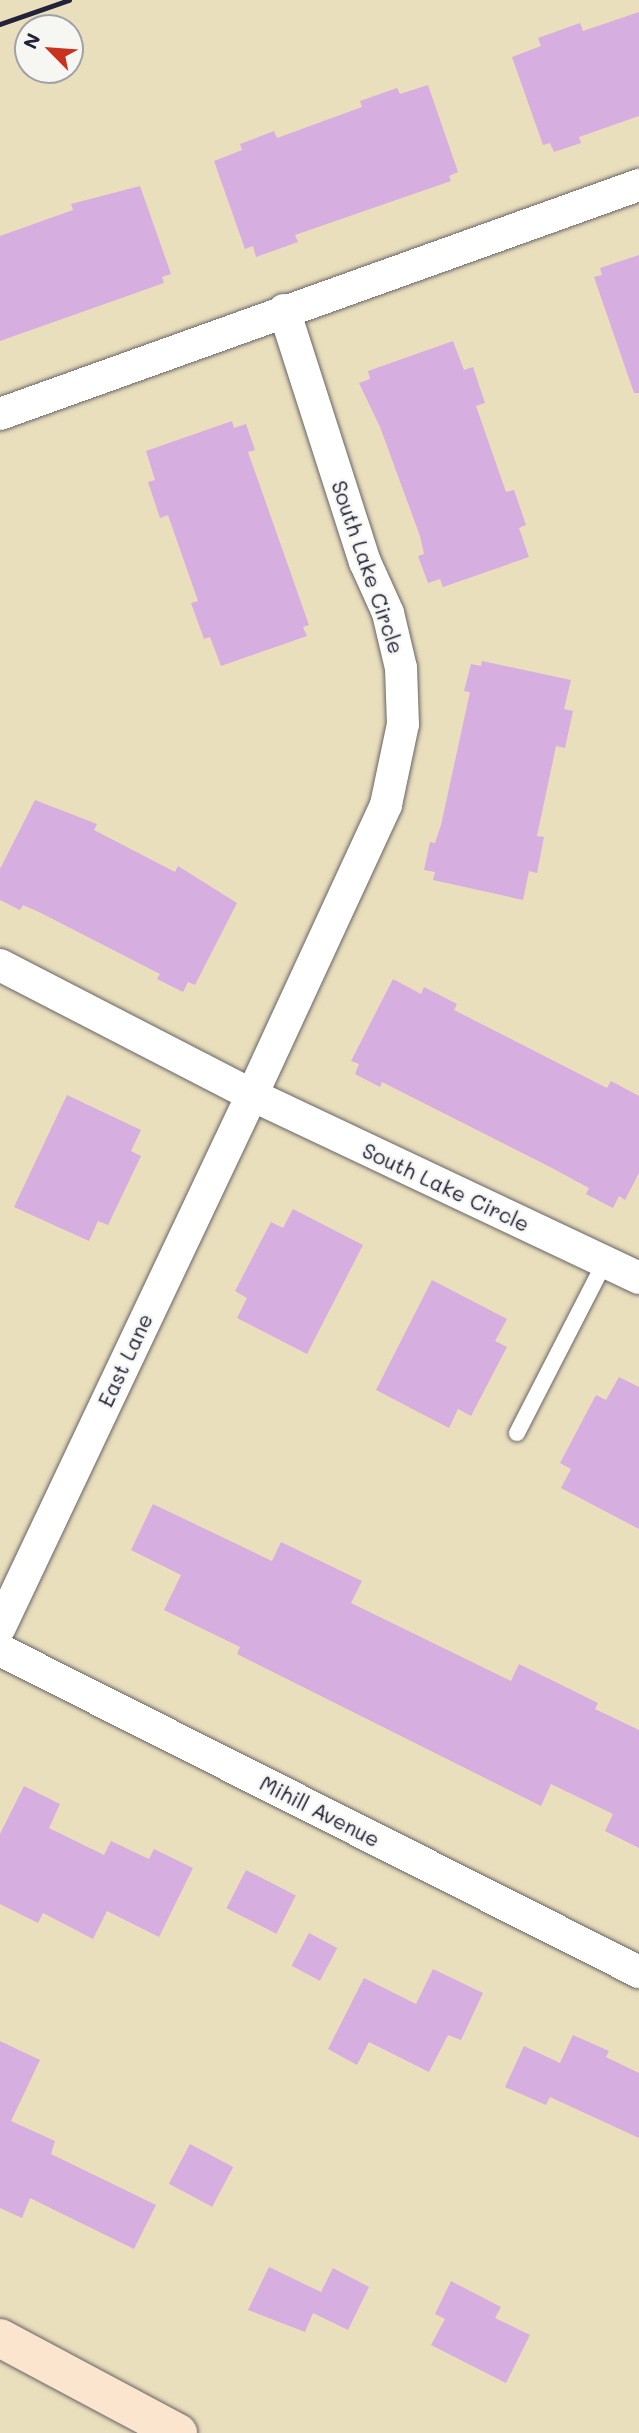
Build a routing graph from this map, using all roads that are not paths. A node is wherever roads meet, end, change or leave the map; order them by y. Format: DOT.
graph roads {
  1 [pos="639,184"];
  2 [pos="284,310"];
  3 [pos="0,414"];
  4 [pos="0,965"];
  5 [pos="252,1095"];
  6 [pos="605,1262"];
  7 [pos="639,1278"];
  8 [pos="517,1433"];
  9 [pos="0,1627"];
  10 [pos="0,1650"];
  11 [pos="639,1972"];
  12 [pos="0,2338"];
  13 [pos="156,2428"];
  1 -- 2 [label="street"];
  2 -- 3 [label="street"];
  2 -- 5 [label="street, South Lake Circle"];
  4 -- 5 [label="street, South Lake Circle"];
  5 -- 6 [label="street, South Lake Circle"];
  5 -- 9 [label="street, East Lane"];
  6 -- 7 [label="street, South Lake Circle"];
  6 -- 8 [label="lane"];
  10 -- 11 [label="street, Mihill Avenue"];
  12 -- 13 [label="main road"];
}
